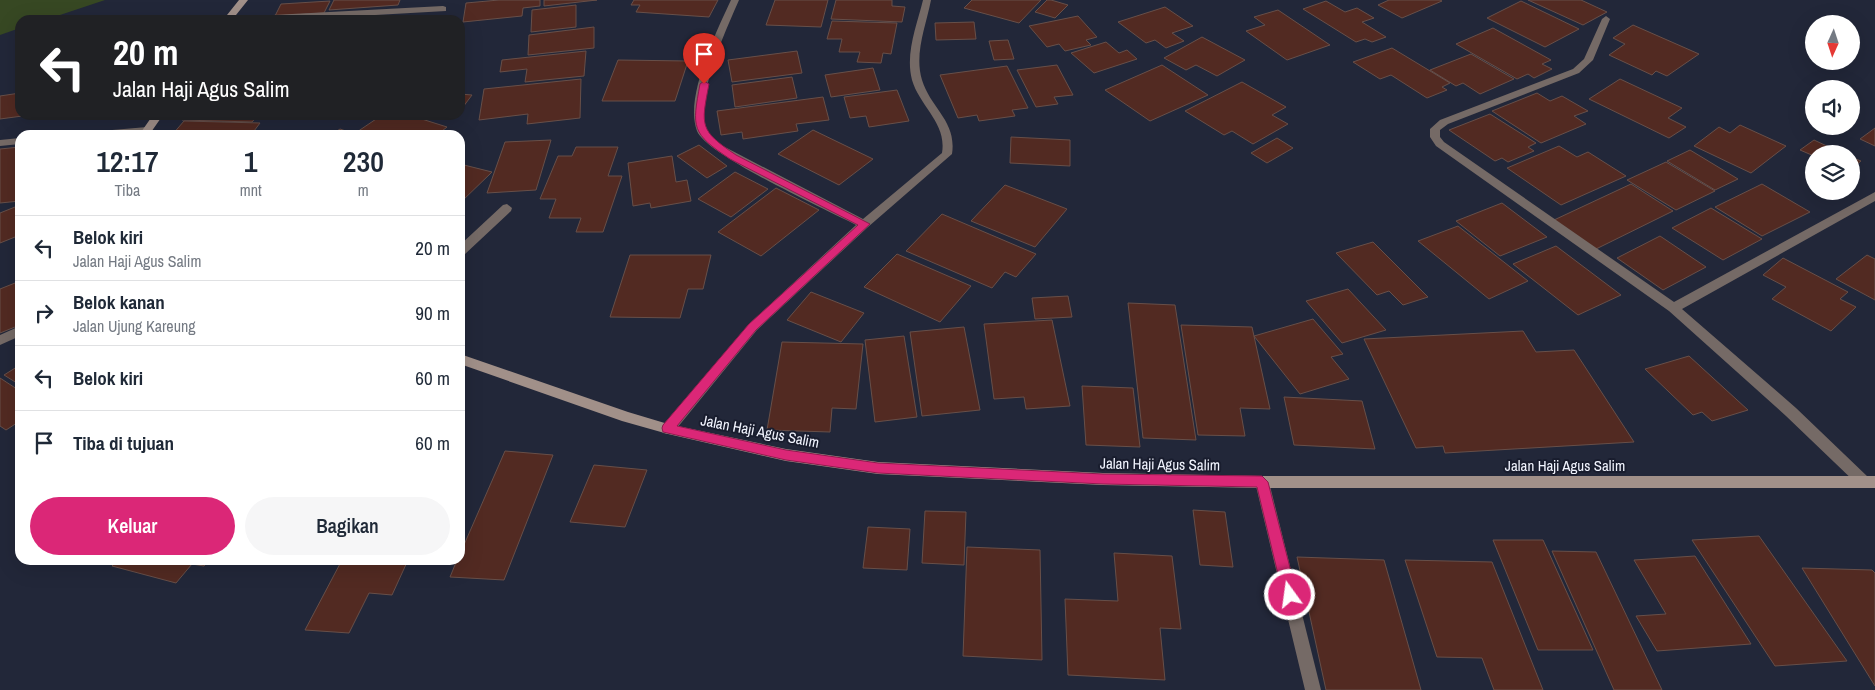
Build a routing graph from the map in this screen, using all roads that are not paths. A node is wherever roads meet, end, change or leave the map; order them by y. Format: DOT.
graph roads {
  1 [pos="244,0"];
  2 [pos="735,0"];
  3 [pos="927,0"];
  4 [pos="443,9"];
  5 [pos="231,15"];
  6 [pos="331,15"];
  7 [pos="1606,19"];
  8 [pos="154,120"];
  9 [pos="147,130"];
  10 [pos="15,142"];
  11 [pos="0,143"];
  12 [pos="1875,196"];
  13 [pos="507,208"];
  14 [pos="864,224"];
  15 [pos="465,247"];
  16 [pos="1674,308"];
  17 [pos="15,333"];
  18 [pos="0,340"];
  19 [pos="465,361"];
  20 [pos="668,428"];
  21 [pos="1262,482"];
  22 [pos="1869,482"];
  23 [pos="1313,690"];
  1 -- 5 [label="main road"];
  2 -- 14 [label="street"];
  3 -- 14 [label="street"];
  4 -- 6 [label="street"];
  7 -- 16 [label="street"];
  8 -- 9 [label="main road"];
  10 -- 11 [label="street"];
  12 -- 16 [label="street"];
  13 -- 15 [label="street"];
  14 -- 20 [label="street"];
  16 -- 22 [label="street"];
  17 -- 18 [label="street"];
  19 -- 20 [label="main road, Jalan Haji Agus Salim"];
  20 -- 21 [label="main road, Jalan Haji Agus Salim"];
  21 -- 22 [label="main road, Jalan Haji Agus Salim"];
  21 -- 23 [label="street"];
}
